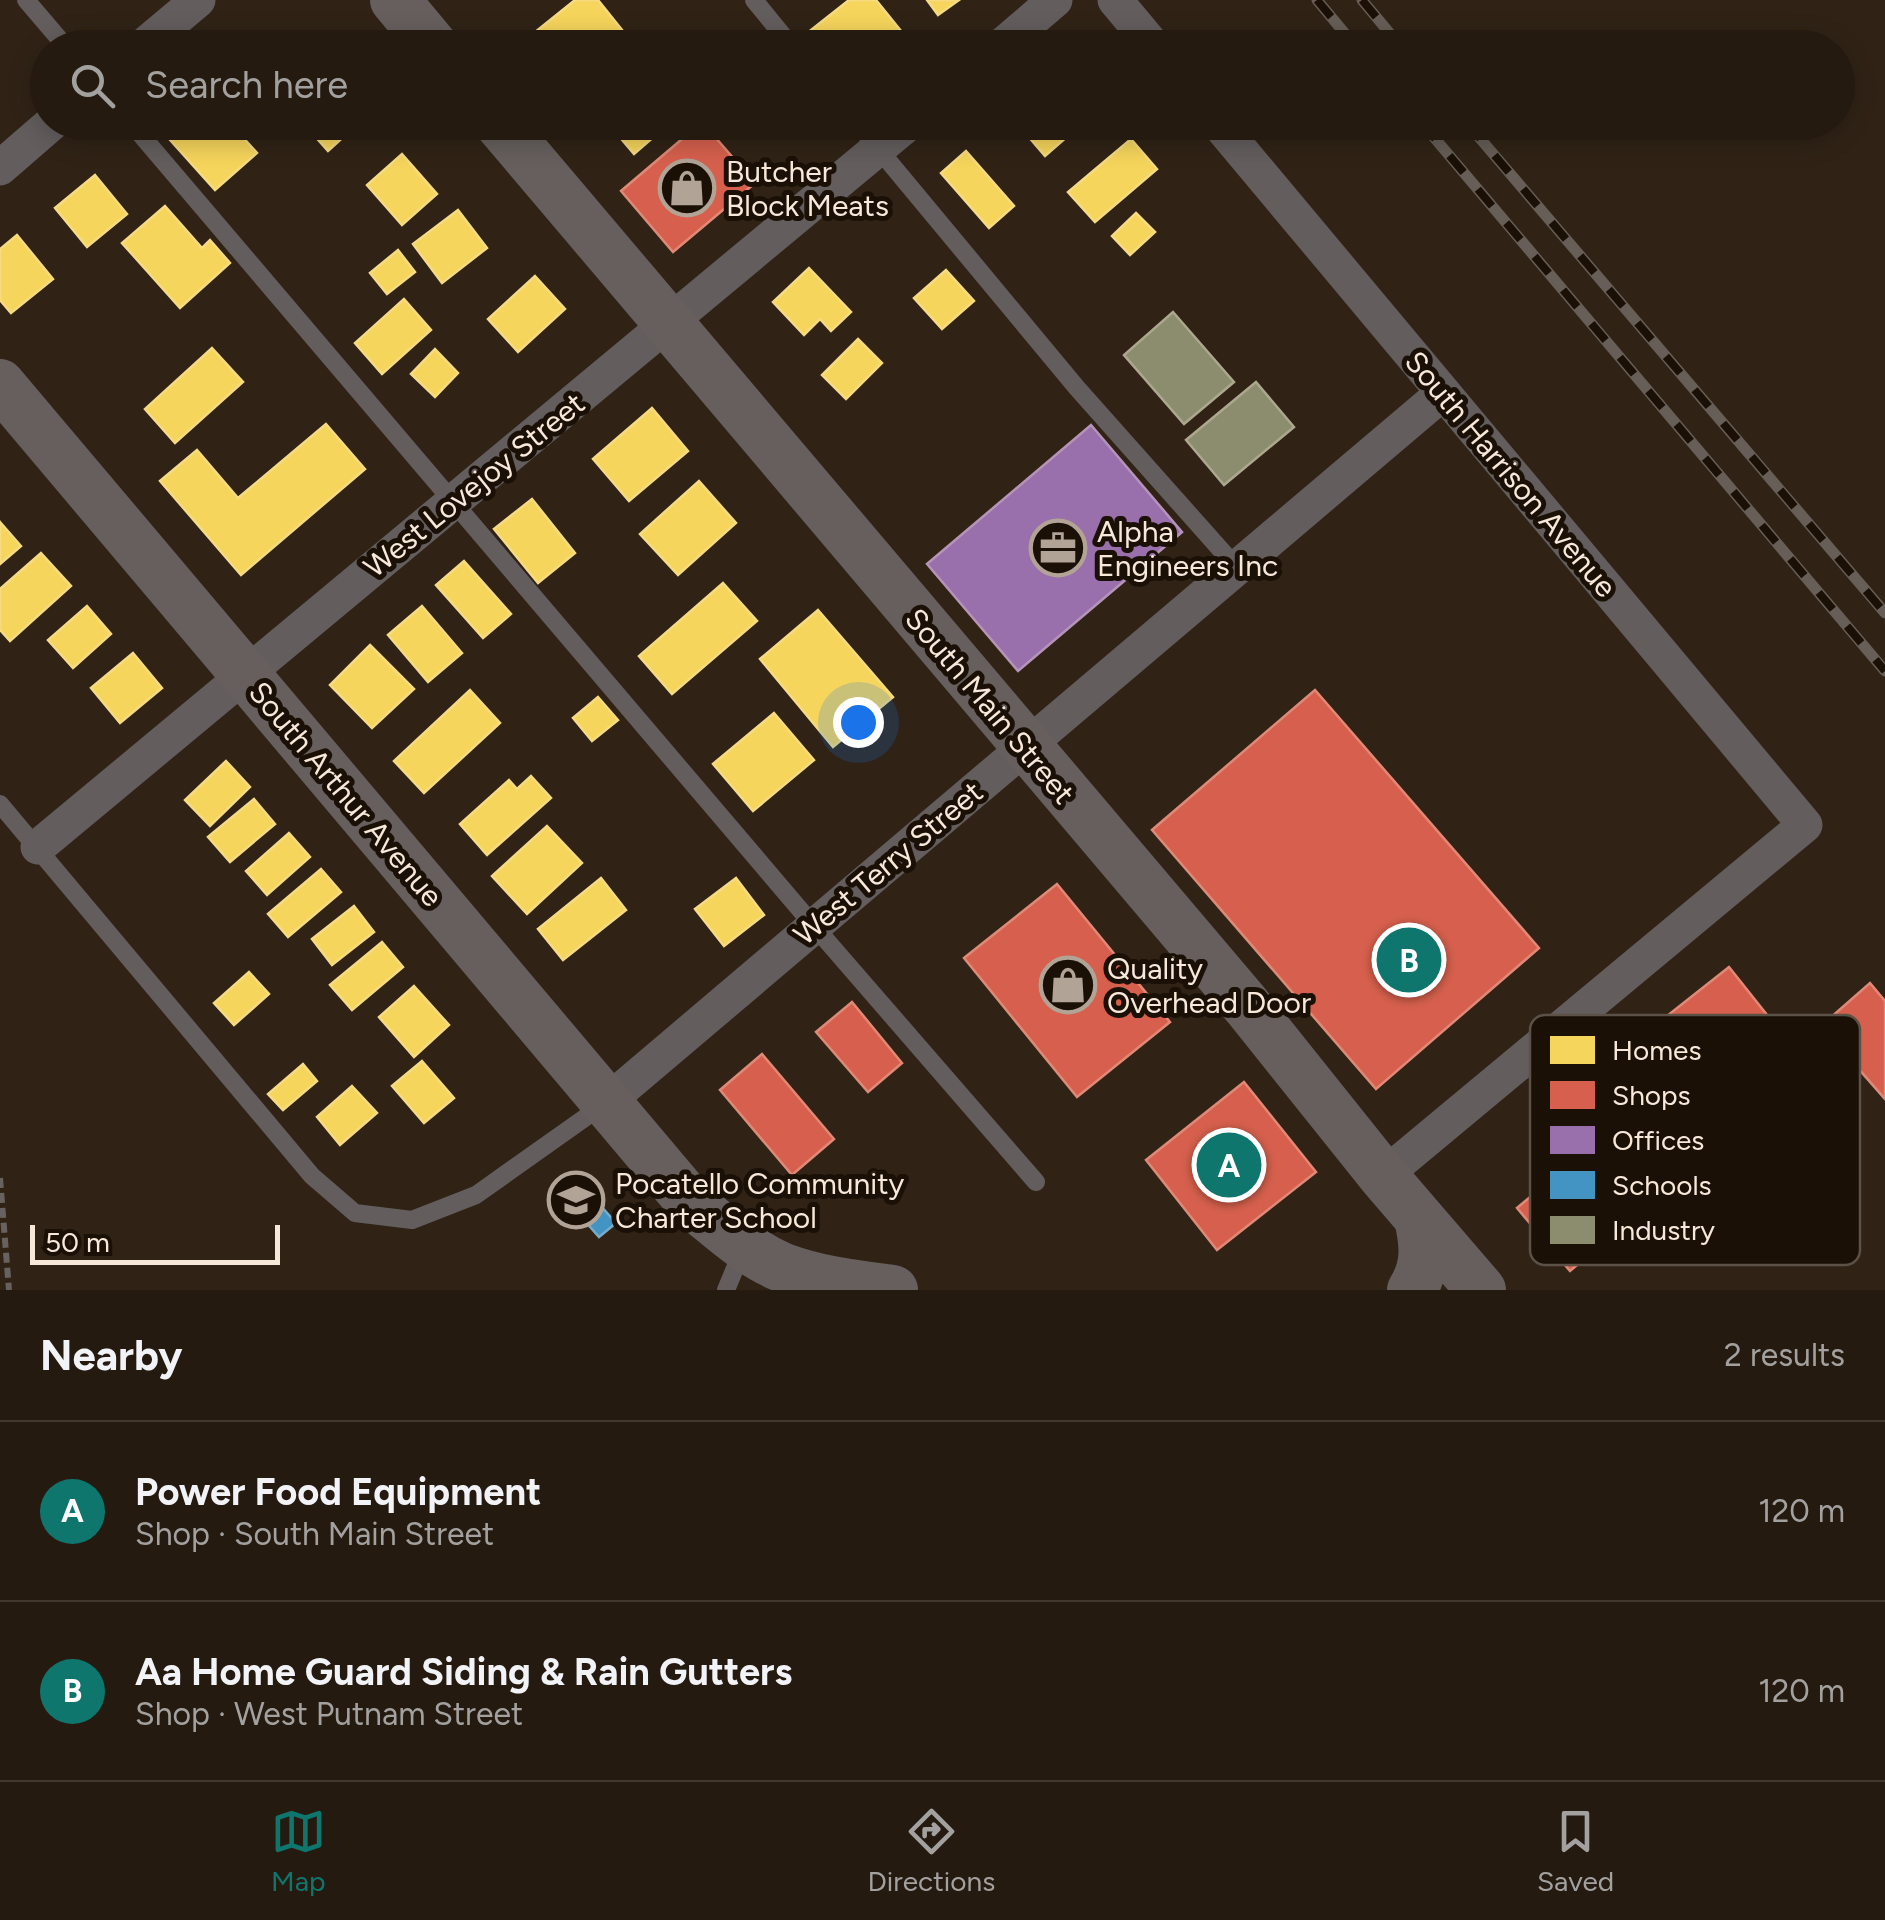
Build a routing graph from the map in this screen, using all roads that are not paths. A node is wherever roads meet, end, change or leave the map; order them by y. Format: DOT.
graph roads {
  1 [pos="26,0"];
  2 [pos="198,0"];
  3 [pos="395,0"];
  4 [pos="754,0"];
  5 [pos="1055,0"];
  6 [pos="1115,0"];
  7 [pos="52,30"];
  8 [pos="162,30"];
  9 [pos="420,30"];
  10 [pos="778,30"];
  11 [pos="1020,30"];
  12 [pos="1140,30"];
  13 [pos="32,140"];
  14 [pos="145,140"];
  15 [pos="513,140"];
  16 [pos="864,140"];
  17 [pos="871,140"];
  18 [pos="1232,140"];
  19 [pos="0,168"];
  20 [pos="669,325"];
  21 [pos="0,384"];
  22 [pos="1444,392"];
  23 [pos="452,502"];
  24 [pos="1237,568"];
  25 [pos="246,675"];
  26 [pos="1025,748"];
  27 [pos="0,804"];
  28 [pos="38,848"];
  29 [pos="814,926"];
  30 [pos="1577,1015"];
  31 [pos="1530,1054"];
  32 [pos="608,1101"];
  33 [pos="1383,1176"];
  34 [pos="1036,1182"];
  35 [pos="1419,1218"];
  36 [pos="744,1244"];
  37 [pos="726,1290"];
  38 [pos="893,1290"];
  39 [pos="1412,1290"];
  40 [pos="1481,1290"];
  1 -- 7 [label="lane"];
  2 -- 8 [label="street"];
  3 -- 9 [label="main road"];
  4 -- 10 [label="lane"];
  5 -- 11 [label="street"];
  6 -- 12 [label="street"];
  13 -- 19 [label="street"];
  14 -- 23 [label="lane"];
  15 -- 20 [label="main road, South Main Street"];
  16 -- 20 [label="street, West Lovejoy Street"];
  17 -- 24 [label="lane"];
  18 -- 22 [label="street, South Harrison Avenue"];
  20 -- 23 [label="street, West Lovejoy Street"];
  20 -- 26 [label="main road, South Main Street"];
  21 -- 25 [label="main road, South Arthur Avenue"];
  22 -- 24 [label="street, West Terry Street"];
  22 -- 30 [label="street, South Harrison Avenue"];
  23 -- 25 [label="street, West Lovejoy Street"];
  23 -- 29 [label="lane"];
  24 -- 26 [label="street, West Terry Street"];
  25 -- 28 [label="street, West Lovejoy Street"];
  25 -- 32 [label="main road, South Arthur Avenue"];
  26 -- 29 [label="street, West Terry Street"];
  26 -- 33 [label="main road, South Main Street"];
  27 -- 28 [label="lane"];
  28 -- 32 [label="lane"];
  29 -- 32 [label="street, West Terry Street"];
  29 -- 34 [label="lane"];
  31 -- 33 [label="street, South Harrison Avenue"];
  32 -- 36 [label="main road, South Arthur Avenue"];
  33 -- 35 [label="main road, South Main Street"];
  35 -- 39 [label="main road"];
  35 -- 40 [label="main road, South Main Street"];
  36 -- 37 [label="lane"];
  36 -- 38 [label="main road, South Arthur Avenue"];
}
